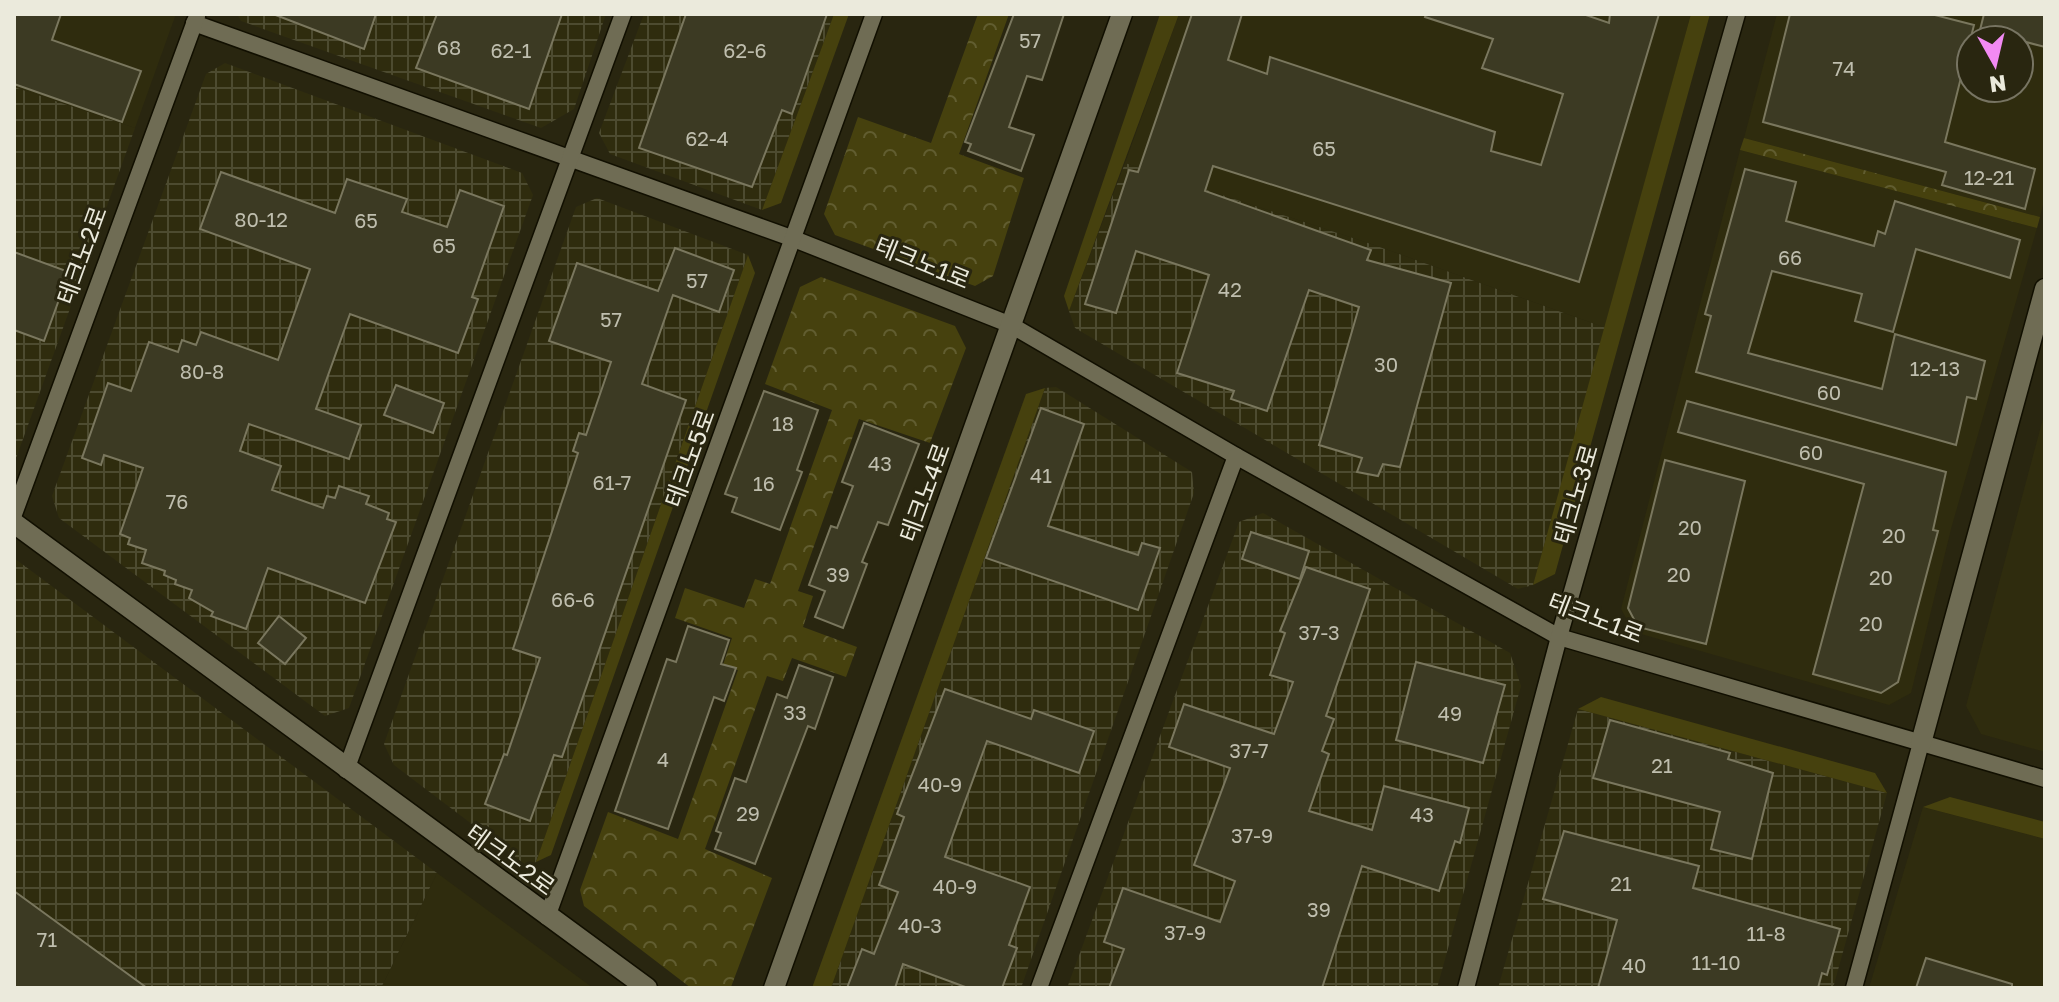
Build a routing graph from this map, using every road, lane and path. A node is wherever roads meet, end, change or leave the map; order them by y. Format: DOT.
graph roads {
  1 [pos="623,14"];
  2 [pos="874,14"];
  3 [pos="1122,14"];
  4 [pos="1737,14"];
  5 [pos="196,18"];
  6 [pos="571,158"];
  7 [pos="794,239"];
  8 [pos="2045,289"];
  9 [pos="1011,325"];
  10 [pos="1236,456"];
  11 [pos="14,514"];
  12 [pos="14,523"];
  13 [pos="1559,637"];
  14 [pos="1921,743"];
  15 [pos="346,770"];
  16 [pos="2045,779"];
  17 [pos="547,917"];
  18 [pos="647,988"];
  19 [pos="774,988"];
  20 [pos="1039,988"];
  21 [pos="1466,988"];
  22 [pos="1854,988"];
  1 -- 6 [label="street"];
  2 -- 7 [label="street, 테크노5로"];
  3 -- 9 [label="main road, 테크노4로"];
  4 -- 13 [label="street, 테크노3로"];
  5 -- 6 [label="street, 테크노1로"];
  5 -- 11 [label="street, 테크노2로"];
  6 -- 7 [label="street, 테크노1로"];
  6 -- 15 [label="street"];
  7 -- 9 [label="street, 테크노1로"];
  7 -- 17 [label="street, 테크노5로"];
  8 -- 14 [label="main road"];
  9 -- 10 [label="street, 테크노1로"];
  9 -- 19 [label="main road, 테크노4로"];
  10 -- 13 [label="street, 테크노1로"];
  10 -- 20 [label="street"];
  12 -- 15 [label="main road, 테크노2로"];
  13 -- 14 [label="street, 테크노1로"];
  13 -- 21 [label="street, 테크노3로"];
  14 -- 16 [label="street, 테크노1로"];
  14 -- 22 [label="street"];
  15 -- 17 [label="main road, 테크노2로"];
  17 -- 18 [label="main road, 테크노2로"];
}
